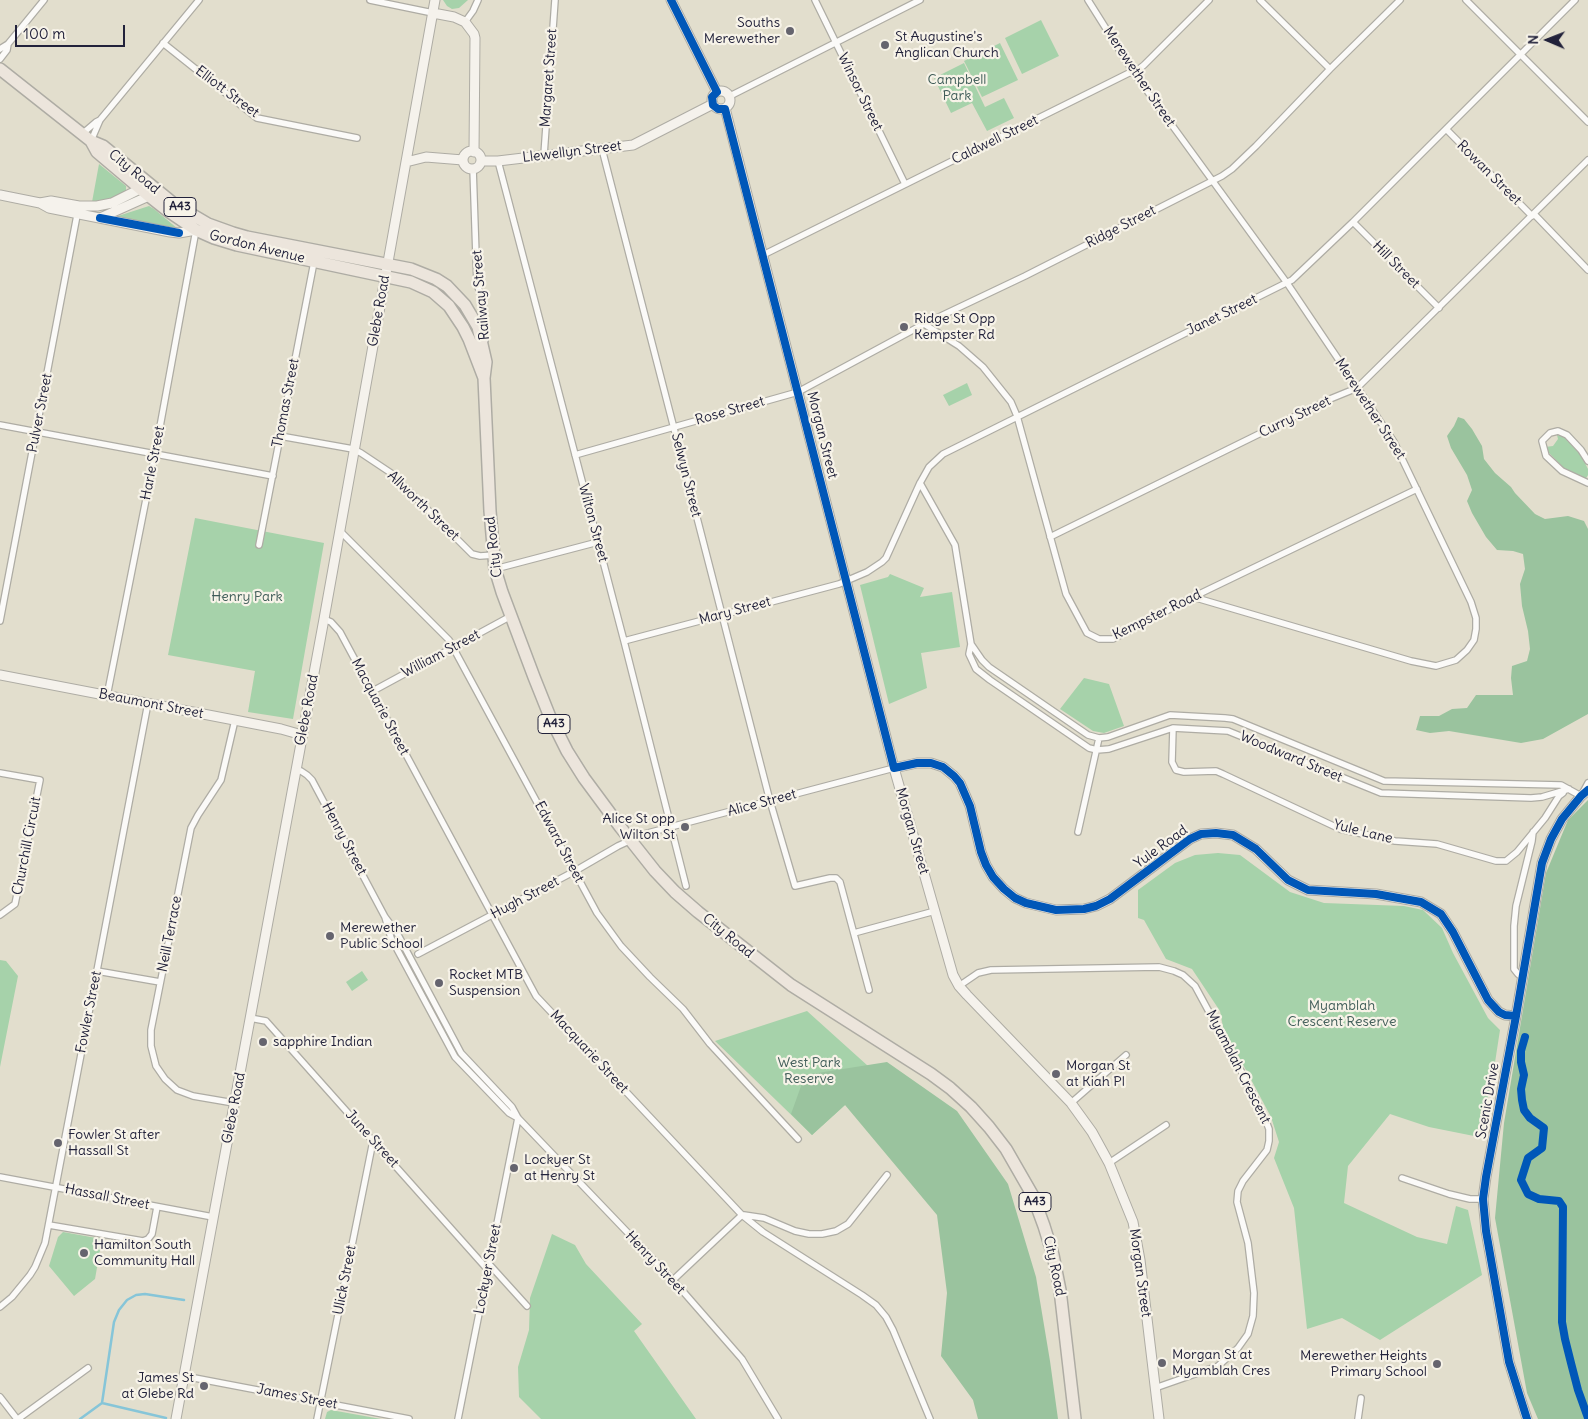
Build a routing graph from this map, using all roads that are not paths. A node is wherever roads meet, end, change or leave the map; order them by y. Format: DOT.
graph roads {
  1 [pos="44,0"];
  2 [pos="199,0"];
  3 [pos="370,0"];
  4 [pos="436,0"];
  5 [pos="478,0"];
  6 [pos="555,0"];
  7 [pos="671,0"];
  8 [pos="815,0"];
  9 [pos="920,0"];
  10 [pos="1088,0"];
  11 [pos="1209,0"];
  12 [pos="1260,0"];
  13 [pos="1400,0"];
  14 [pos="1466,0"];
  15 [pos="1575,0"];
  16 [pos="433,13"];
  17 [pos="465,22"];
  18 [pos="836,42"];
  19 [pos="163,43"];
  20 [pos="8,44"];
  21 [pos="0,50"];
  22 [pos="1520,54"];
  23 [pos="0,59"];
  24 [pos="0,69"];
  25 [pos="1330,70"];
  26 [pos="1134,72"];
  27 [pos="717,92"];
  28 [pos="730,96"];
  29 [pos="713,104"];
  30 [pos="725,108"];
  31 [pos="100,120"];
  32 [pos="1588,122"];
  33 [pos="1446,129"];
  34 [pos="86,138"];
  35 [pos="357,138"];
  36 [pos="602,149"];
  37 [pos="474,152"];
  38 [pos="544,155"];
  39 [pos="463,160"];
  40 [pos="498,160"];
  41 [pos="1588,160"];
  42 [pos="480,161"];
  43 [pos="406,162"];
  44 [pos="473,168"];
  45 [pos="1212,181"];
  46 [pos="905,184"];
  47 [pos="146,190"];
  48 [pos="0,195"];
  49 [pos="78,210"];
  50 [pos="1533,215"];
  51 [pos="100,218"];
  52 [pos="1353,222"];
  53 [pos="196,230"];
  54 [pos="763,255"];
  55 [pos="314,262"];
  56 [pos="387,264"];
  57 [pos="1588,270"];
  58 [pos="385,277"];
  59 [pos="1287,283"];
  60 [pos="1438,308"];
  61 [pos="924,324"];
  62 [pos="486,362"];
  63 [pos="484,378"];
  64 [pos="1357,388"];
  65 [pos="798,392"];
  66 [pos="1017,416"];
  67 [pos="0,425"];
  68 [pos="674,427"];
  69 [pos="37,433"];
  70 [pos="280,436"];
  71 [pos="353,449"];
  72 [pos="155,454"];
  73 [pos="576,455"];
  74 [pos="1588,461"];
  75 [pos="273,476"];
  76 [pos="920,483"];
  77 [pos="1588,483"];
  78 [pos="1417,488"];
  79 [pos="340,531"];
  80 [pos="1050,537"];
  81 [pos="598,542"];
  82 [pos="259,545"];
  83 [pos="494,555"];
  84 [pos="495,569"];
  85 [pos="847,581"];
  86 [pos="1193,597"];
  87 [pos="722,614"];
  88 [pos="511,616"];
  89 [pos="324,619"];
  90 [pos="0,621"];
  91 [pos="624,641"];
  92 [pos="971,644"];
  93 [pos="453,648"];
  94 [pos="0,675"];
  95 [pos="371,692"];
  96 [pos="108,696"];
  97 [pos="148,703"];
  98 [pos="235,720"];
  99 [pos="1173,728"];
  100 [pos="302,735"];
  101 [pos="1099,738"];
  102 [pos="1097,750"];
  103 [pos="894,768"];
  104 [pos="295,770"];
  105 [pos="0,773"];
  106 [pos="1588,783"];
  107 [pos="1569,789"];
  108 [pos="1584,793"];
  109 [pos="770,801"];
  110 [pos="671,826"];
  111 [pos="1078,832"];
  112 [pos="1533,832"];
  113 [pos="631,840"];
  114 [pos="575,871"];
  115 [pos="686,886"];
  116 [pos="935,911"];
  117 [pos="0,915"];
  118 [pos="492,916"];
  119 [pos="854,933"];
  120 [pos="418,954"];
  121 [pos="97,971"];
  122 [pos="1522,977"];
  123 [pos="160,982"];
  124 [pos="959,986"];
  125 [pos="869,990"];
  126 [pos="1516,1016"];
  127 [pos="250,1018"];
  128 [pos="1126,1055"];
  129 [pos="234,1103"];
  130 [pos="1071,1103"];
  131 [pos="518,1118"];
  132 [pos="1166,1125"];
  133 [pos="798,1139"];
  134 [pos="373,1140"];
  135 [pos="1109,1163"];
  136 [pos="887,1175"];
  137 [pos="0,1177"];
  138 [pos="1402,1178"];
  139 [pos="54,1187"];
  140 [pos="1484,1198"];
  141 [pos="156,1207"];
  142 [pos="742,1215"];
  143 [pos="213,1217"];
  144 [pos="49,1225"];
  145 [pos="488,1267"];
  146 [pos="673,1280"];
  147 [pos="527,1306"];
  148 [pos="0,1307"];
  149 [pos="88,1368"];
  150 [pos="184,1376"];
  151 [pos="1155,1388"];
  152 [pos="0,1397"];
  153 [pos="1361,1398"];
  154 [pos="321,1401"];
  155 [pos="15,1418"];
  156 [pos="176,1419"];
  157 [pos="317,1419"];
  158 [pos="409,1419"];
  159 [pos="458,1419"];
  160 [pos="778,1419"];
  161 [pos="930,1419"];
  162 [pos="1075,1419"];
  163 [pos="1159,1419"];
  164 [pos="1358,1419"];
  165 [pos="1527,1419"];
  1 -- 20 [label="street"];
  2 -- 19 [label="street"];
  3 -- 16 [label="street"];
  4 -- 16 [label="street, Glebe Road"];
  5 -- 17 [label="street"];
  6 -- 38 [label="street, Margaret Street"];
  7 -- 27 [label="street"];
  8 -- 18 [label="street, Winsor Street"];
  9 -- 18 [label="street"];
  10 -- 26 [label="street, Merewether Street"];
  11 -- 26 [label="street, Caldwell Street"];
  12 -- 25 [label="street"];
  13 -- 25 [label="street, Ridge Street"];
  14 -- 22 [label="street"];
  15 -- 22 [label="street, Janet Street"];
  16 -- 17 [label="street"];
  16 -- 43 [label="street, Glebe Road"];
  17 -- 37 [label="street"];
  18 -- 28 [label="street"];
  18 -- 46 [label="street, Winsor Street"];
  19 -- 31 [label="street"];
  19 -- 35 [label="street, Elliott Street"];
  20 -- 21 [label="street"];
  20 -- 23 [label="street"];
  22 -- 32 [label="street"];
  22 -- 33 [label="street, Janet Street"];
  24 -- 34 [label="highway, A43"];
  25 -- 45 [label="street, Ridge Street"];
  26 -- 45 [label="street, Merewether Street"];
  26 -- 46 [label="street, Caldwell Street"];
  27 -- 28 [label="street"];
  27 -- 29 [label="street"];
  28 -- 30 [label="street"];
  29 -- 30 [label="street"];
  29 -- 36 [label="street, Llewellyn Street"];
  30 -- 54 [label="street, Morgan Street"];
  31 -- 34 [label="street"];
  31 -- 34 [label="street"];
  33 -- 50 [label="street, Rowan Street"];
  33 -- 52 [label="street, Janet Street"];
  34 -- 47 [label="highway, A43"];
  36 -- 38 [label="street, Llewellyn Street"];
  36 -- 68 [label="street, Selwyn Street"];
  37 -- 39 [label="street"];
  37 -- 42 [label="street"];
  38 -- 40 [label="street, Llewellyn Street"];
  39 -- 43 [label="street"];
  39 -- 44 [label="street"];
  40 -- 42 [label="street, Llewellyn Street"];
  40 -- 73 [label="street, Wilton Street"];
  41 -- 50 [label="street, Curry Street"];
  42 -- 44 [label="street"];
  43 -- 56 [label="street, Glebe Road"];
  44 -- 62 [label="street, Railway Street"];
  45 -- 59 [label="street, Merewether Street"];
  45 -- 61 [label="street, Ridge Street"];
  46 -- 54 [label="street, Caldwell Street"];
  47 -- 49 [label="street, Gordon Avenue"];
  47 -- 51 [label="street"];
  47 -- 53 [label="highway, A43"];
  47 -- 56 [label="highway, City Road / A43"];
  48 -- 49 [label="street, Gordon Avenue"];
  49 -- 51 [label="street, Gordon Avenue"];
  49 -- 69 [label="street, Pulver Street"];
  50 -- 57 [label="street, Rowan Street"];
  50 -- 60 [label="street, Curry Street"];
  51 -- 53 [label="street, Gordon Avenue"];
  52 -- 59 [label="street, Janet Street"];
  52 -- 60 [label="street, Hill Street"];
  53 -- 55 [label="highway, Gordon Avenue / A43"];
  53 -- 72 [label="street, Harle Street"];
  54 -- 65 [label="street, Morgan Street"];
  55 -- 58 [label="highway, Gordon Avenue / A43"];
  55 -- 70 [label="street, Thomas Street"];
  56 -- 58 [label="street, Glebe Road"];
  56 -- 62 [label="highway, City Road / A43"];
  58 -- 63 [label="highway, City Road / A43"];
  58 -- 71 [label="street, Glebe Road"];
  59 -- 64 [label="street, Merewether Street"];
  59 -- 66 [label="street, Janet Street"];
  60 -- 64 [label="street, Curry Street"];
  61 -- 65 [label="street, Ridge Street"];
  61 -- 66 [label="street, Kempster Road"];
  62 -- 63 [label="highway, City Road / A43"];
  63 -- 83 [label="highway, City Road / A43"];
  64 -- 78 [label="street, Merewether Street"];
  64 -- 80 [label="street, Curry Street"];
  65 -- 68 [label="street, Rose Street"];
  65 -- 85 [label="street, Morgan Street"];
  66 -- 76 [label="street, Janet Street"];
  66 -- 80 [label="street, Kempster Road"];
  67 -- 69 [label="street"];
  68 -- 73 [label="street, Rose Street"];
  68 -- 87 [label="street, Selwyn Street"];
  69 -- 72 [label="street"];
  69 -- 90 [label="street, Pulver Street"];
  70 -- 71 [label="street, Allworth Street"];
  70 -- 75 [label="street, Thomas Street"];
  71 -- 79 [label="street, Glebe Road"];
  71 -- 83 [label="street, Allworth Street"];
  72 -- 75 [label="street"];
  72 -- 96 [label="street, Harle Street"];
  73 -- 81 [label="street, Wilton Street"];
  74 -- 77 [label="street"];
  75 -- 82 [label="street, Thomas Street"];
  76 -- 85 [label="street, Janet Street"];
  76 -- 92 [label="street"];
  78 -- 86 [label="street, Kempster Road"];
  78 -- 86 [label="street, Merewether Street"];
  79 -- 89 [label="street, Glebe Road"];
  79 -- 93 [label="street, Edward Street"];
  80 -- 86 [label="street, Kempster Road"];
  81 -- 84 [label="street"];
  81 -- 91 [label="street, Wilton Street"];
  83 -- 84 [label="highway, City Road / A43"];
  84 -- 88 [label="highway, City Road / A43"];
  85 -- 87 [label="street, Mary Street"];
  85 -- 103 [label="street, Morgan Street"];
  87 -- 91 [label="street, Mary Street"];
  87 -- 109 [label="street, Selwyn Street"];
  88 -- 93 [label="street, William Street"];
  88 -- 113 [label="highway, City Road / A43"];
  89 -- 95 [label="street, Macquarie Street"];
  89 -- 100 [label="street, Glebe Road"];
  91 -- 110 [label="street, Wilton Street"];
  92 -- 101 [label="street"];
  92 -- 102 [label="street"];
  93 -- 95 [label="street, William Street"];
  93 -- 114 [label="street, Edward Street"];
  94 -- 96 [label="street, Beaumont Street"];
  95 -- 118 [label="street, Macquarie Street"];
  96 -- 97 [label="street, Beaumont Street"];
  97 -- 98 [label="street, Beaumont Street"];
  97 -- 121 [label="street, Fowler Street"];
  98 -- 100 [label="street, Beaumont Street"];
  98 -- 123 [label="street, Neill Terrace"];
  99 -- 102 [label="street, Woodward Street"];
  99 -- 107 [label="street, Woodward Street"];
  99 -- 112 [label="street, Yule Lane"];
  100 -- 104 [label="street, Glebe Road"];
  101 -- 102 [label="street"];
  101 -- 107 [label="street, Woodward Street"];
  102 -- 111 [label="street"];
  103 -- 109 [label="street, Alice Street"];
  103 -- 116 [label="street, Morgan Street"];
  103 -- 126 [label="street, Yule Road"];
  104 -- 127 [label="street, Glebe Road"];
  104 -- 131 [label="street, Henry Street"];
  105 -- 117 [label="street, Churchill Circuit"];
  106 -- 108 [label="street, Scenic Drive"];
  107 -- 108 [label="street, Woodward Street"];
  107 -- 112 [label="street, Yule Lane"];
  108 -- 122 [label="street, Scenic Drive"];
  109 -- 110 [label="street, Alice Street"];
  109 -- 119 [label="street, Selwyn Street"];
  110 -- 113 [label="street, Alice Street"];
  110 -- 115 [label="street, Wilton Street"];
  112 -- 122 [label="street, Scenic Drive"];
  113 -- 114 [label="street, Hugh Street"];
  113 -- 162 [label="highway, City Road / A43"];
  114 -- 118 [label="street, Hugh Street"];
  114 -- 133 [label="street, Edward Street"];
  116 -- 119 [label="street"];
  116 -- 124 [label="street, Morgan Street"];
  118 -- 120 [label="street, Hugh Street"];
  118 -- 142 [label="street, Macquarie Street"];
  119 -- 125 [label="street"];
  121 -- 123 [label="street"];
  121 -- 139 [label="street, Fowler Street"];
  122 -- 126 [label="street, Scenic Drive"];
  123 -- 129 [label="street, Neill Terrace"];
  124 -- 130 [label="street, Morgan Street"];
  124 -- 151 [label="street, Myamblah Crescent"];
  126 -- 140 [label="street, Scenic Drive"];
  127 -- 129 [label="street, Glebe Road"];
  127 -- 134 [label="street, June Street"];
  128 -- 130 [label="street"];
  129 -- 143 [label="street, Glebe Road"];
  130 -- 135 [label="street, Morgan Street"];
  131 -- 145 [label="street, Lockyer Street"];
  131 -- 146 [label="street, Henry Street"];
  132 -- 135 [label="street"];
  134 -- 145 [label="street, June Street"];
  134 -- 154 [label="street, Ulick Street"];
  135 -- 151 [label="street, Morgan Street"];
  136 -- 142 [label="street"];
  137 -- 139 [label="street, Hassall Street"];
  138 -- 140 [label="street"];
  139 -- 141 [label="street, Hassall Street"];
  139 -- 144 [label="street, Fowler Street"];
  140 -- 165 [label="street, Scenic Drive"];
  141 -- 143 [label="street, Hassall Street"];
  141 -- 144 [label="street"];
  142 -- 146 [label="street"];
  142 -- 161 [label="street, Macquarie Street"];
  143 -- 150 [label="street, Glebe Road"];
  144 -- 148 [label="street, Fowler Street"];
  145 -- 147 [label="street, June Street"];
  145 -- 159 [label="street, Lockyer Street"];
  146 -- 160 [label="street, Henry Street"];
  149 -- 155 [label="street"];
  150 -- 154 [label="street, James Street"];
  150 -- 156 [label="street, Glebe Road"];
  151 -- 163 [label="street, Morgan Street"];
  152 -- 155 [label="street"];
  153 -- 164 [label="street"];
  154 -- 157 [label="street, Ulick Street"];
  154 -- 158 [label="street, James Street"];
}
